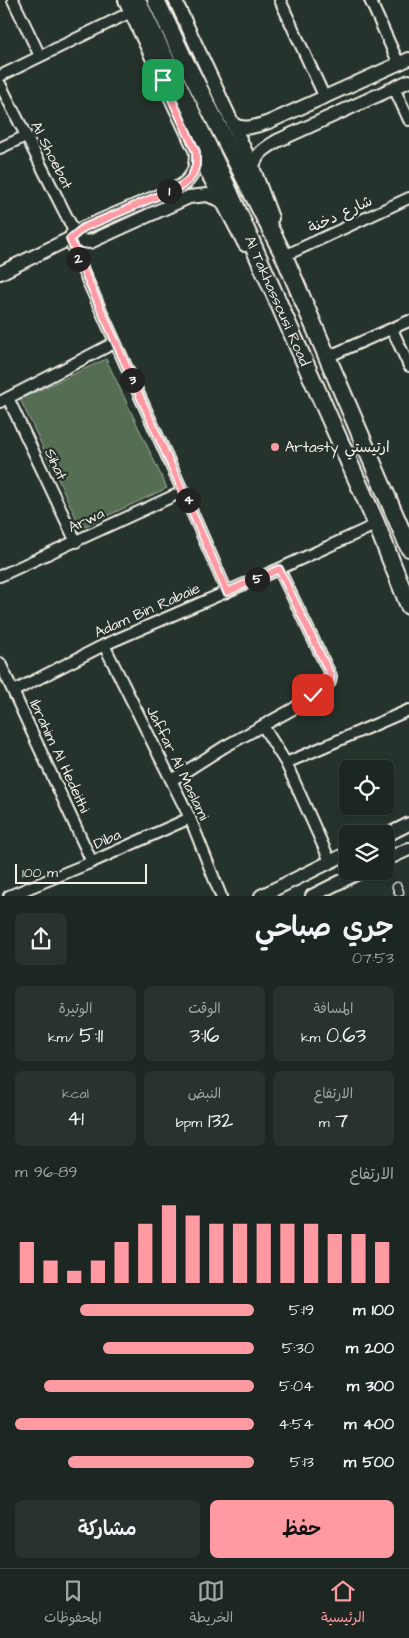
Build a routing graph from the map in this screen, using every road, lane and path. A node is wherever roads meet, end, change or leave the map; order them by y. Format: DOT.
graph roads {
  1 [pos="13,0"];
  2 [pos="125,0"];
  3 [pos="156,0"];
  4 [pos="175,0"];
  5 [pos="280,0"];
  6 [pos="370,0"];
  7 [pos="134,6"];
  8 [pos="40,56"];
  9 [pos="404,61"];
  10 [pos="0,76"];
  11 [pos="409,81"];
  12 [pos="0,84"];
  13 [pos="394,88"];
  14 [pos="325,98"];
  15 [pos="310,104"];
  16 [pos="409,120"];
  17 [pos="318,122"];
  18 [pos="233,124"];
  19 [pos="26,136"];
  20 [pos="0,148"];
  21 [pos="196,152"];
  22 [pos="253,167"];
  23 [pos="409,198"];
  24 [pos="222,200"];
  25 [pos="70,239"];
  26 [pos="284,256"];
  27 [pos="0,273"];
  28 [pos="409,321"];
  29 [pos="287,322"];
  30 [pos="392,329"];
  31 [pos="114,343"];
  32 [pos="327,357"];
  33 [pos="409,366"];
  34 [pos="4,400"];
  35 [pos="184,491"];
  36 [pos="376,523"];
  37 [pos="76,542"];
  38 [pos="409,548"];
  39 [pos="279,569"];
  40 [pos="0,576"];
  41 [pos="227,592"];
  42 [pos="409,606"];
  43 [pos="104,646"];
  44 [pos="0,663"];
  45 [pos="14,691"];
  46 [pos="409,710"];
  47 [pos="263,726"];
  48 [pos="286,763"];
  49 [pos="172,780"];
  50 [pos="190,818"];
  51 [pos="409,824"];
  52 [pos="394,832"];
  53 [pos="409,848"];
  54 [pos="394,856"];
  55 [pos="339,857"];
  56 [pos="330,861"];
  57 [pos="92,862"];
  58 [pos="344,880"];
  59 [pos="9,896"];
  60 [pos="221,896"];
  61 [pos="261,896"];
  62 [pos="312,896"];
  1 -- 8 [label="street"];
  2 -- 7 [label="street"];
  3 -- 26 [label="main road, Al Takhassousi Road"];
  4 -- 18 [label="street"];
  5 -- 14 [label="street"];
  6 -- 9 [label="street"];
  7 -- 8 [label="street"];
  7 -- 21 [label="street"];
  7 -- 29 [label="main road, Al Takhassousi Road"];
  8 -- 10 [label="street"];
  9 -- 14 [label="street"];
  11 -- 13 [label="street"];
  12 -- 19 [label="street, Al Shoebat"];
  13 -- 16 [label="street"];
  13 -- 17 [label="street"];
  14 -- 15 [label="street"];
  15 -- 17 [label="street"];
  15 -- 18 [label="street"];
  17 -- 22 [label="street"];
  18 -- 22 [label="street"];
  19 -- 20 [label="street"];
  19 -- 25 [label="street, Al Shoebat"];
  21 -- 24 [label="street"];
  21 -- 25 [label="street"];
  22 -- 26 [label="street"];
  23 -- 26 [label="street, شارع دخنة"];
  24 -- 25 [label="street"];
  24 -- 29 [label="street"];
  25 -- 27 [label="street"];
  25 -- 31 [label="street, Al Shoebat"];
  26 -- 32 [label="main road, Al Takhassousi Road"];
  28 -- 30 [label="street"];
  29 -- 36 [label="main road, Al Takhassousi Road"];
  30 -- 32 [label="street"];
  30 -- 33 [label="street"];
  31 -- 34 [label="street"];
  31 -- 35 [label="street, Al Shoebat"];
  32 -- 38 [label="main road, Al Takhassousi Road"];
  34 -- 37 [label="street, Sihat"];
  35 -- 37 [label="street, Arwa"];
  35 -- 41 [label="street, Al Shoebat"];
  36 -- 39 [label="street, Adam Bin Rabaie"];
  36 -- 42 [label="main road, Al Takhassousi Road"];
  37 -- 40 [label="street, Arwa"];
  39 -- 41 [label="street, Adam Bin Rabaie"];
  39 -- 47 [label="street"];
  41 -- 43 [label="street, Adam Bin Rabaie"];
  43 -- 45 [label="street, Adam Bin Rabaie"];
  43 -- 49 [label="street, Jaffar Al Maslami"];
  44 -- 45 [label="street, Ibrahim Al Hedeithi"];
  45 -- 57 [label="street, Ibrahim Al Hedeithi"];
  46 -- 48 [label="street"];
  47 -- 48 [label="street"];
  47 -- 49 [label="street"];
  48 -- 56 [label="street"];
  49 -- 50 [label="street, Jaffar Al Maslami"];
  50 -- 57 [label="street, Diba"];
  50 -- 60 [label="street, Jaffar Al Maslami"];
  51 -- 52 [label="street"];
  53 -- 54 [label="street"];
  55 -- 56 [label="street"];
  56 -- 61 [label="street"];
  57 -- 59 [label="street, Diba"];
  58 -- 62 [label="street"];
}
